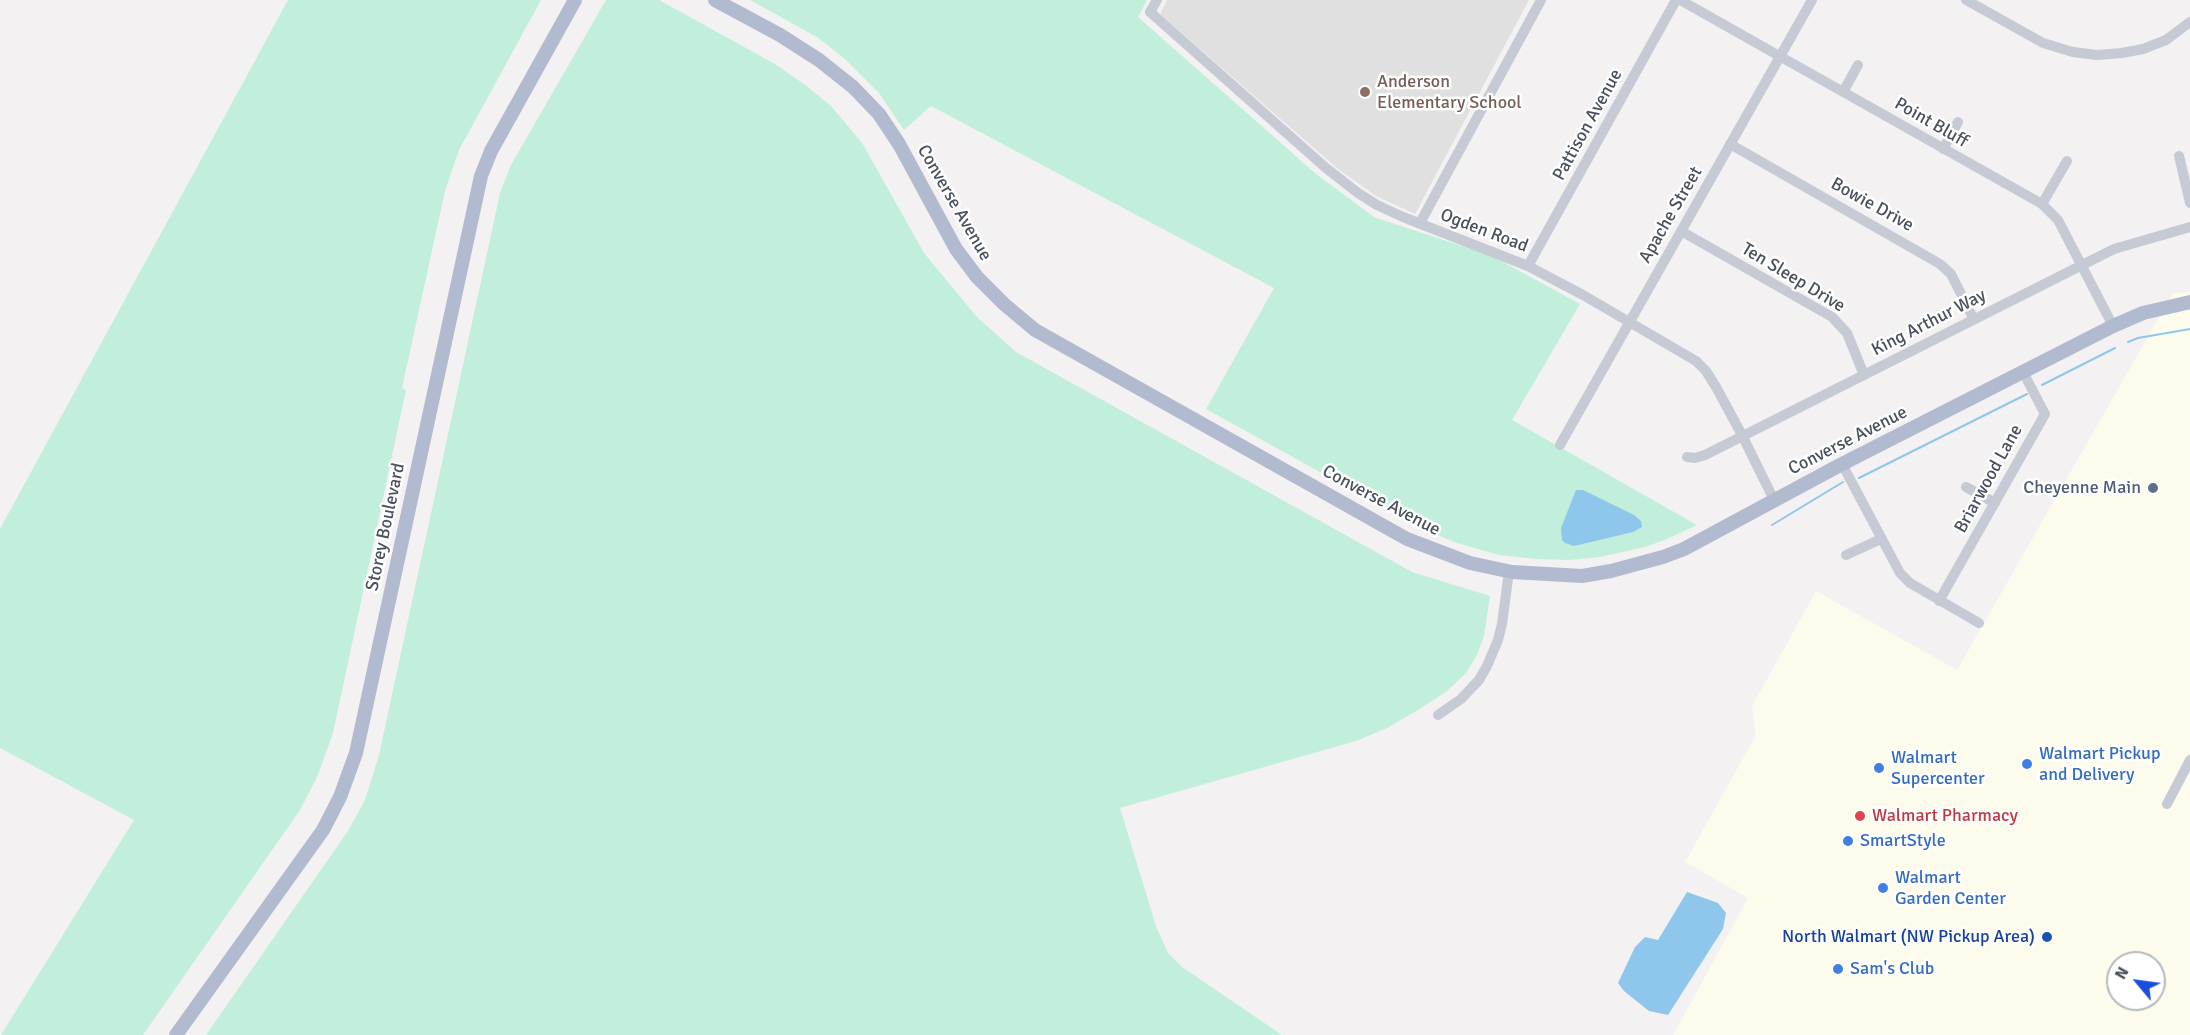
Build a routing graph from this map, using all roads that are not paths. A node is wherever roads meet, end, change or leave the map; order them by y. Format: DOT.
graph roads {
  1 [pos="575,0"];
  2 [pos="715,0"];
  3 [pos="1157,0"];
  4 [pos="1541,0"];
  5 [pos="1678,0"];
  6 [pos="1812,0"];
  7 [pos="1966,0"];
  8 [pos="2190,22"];
  9 [pos="1780,56"];
  10 [pos="1858,65"];
  11 [pos="1843,92"];
  12 [pos="1958,122"];
  13 [pos="1730,144"];
  14 [pos="1943,149"];
  15 [pos="2179,156"];
  16 [pos="2067,160"];
  17 [pos="2190,203"];
  18 [pos="2042,204"];
  19 [pos="1420,223"];
  20 [pos="2190,227"];
  21 [pos="1681,231"];
  22 [pos="2081,264"];
  23 [pos="1528,266"];
  24 [pos="2190,302"];
  25 [pos="1973,318"];
  26 [pos="1629,323"];
  27 [pos="2113,326"];
  28 [pos="2023,372"];
  29 [pos="1864,375"];
  30 [pos="1743,435"];
  31 [pos="1560,446"];
  32 [pos="1687,457"];
  33 [pos="1842,464"];
  34 [pos="1966,487"];
  35 [pos="1774,500"];
  36 [pos="1995,503"];
  37 [pos="1881,539"];
  38 [pos="1846,555"];
  39 [pos="1509,571"];
  40 [pos="1939,601"];
  41 [pos="1980,623"];
  42 [pos="1438,715"];
  43 [pos="2190,760"];
  44 [pos="2167,804"];
  45 [pos="176,1035"];
  1 -- 45 [label="main road, Storey Boulevard"];
  2 -- 39 [label="main road, Converse Avenue"];
  3 -- 19 [label="street, Ogden Road"];
  4 -- 19 [label="street"];
  5 -- 9 [label="street, Point Bluff"];
  5 -- 23 [label="street, Pattison Avenue"];
  6 -- 9 [label="street, Apache Street"];
  7 -- 8 [label="street"];
  9 -- 11 [label="street, Point Bluff"];
  9 -- 13 [label="street, Apache Street"];
  10 -- 11 [label="street"];
  11 -- 14 [label="street, Point Bluff"];
  12 -- 14 [label="street"];
  13 -- 21 [label="street, Apache Street"];
  13 -- 25 [label="street, Bowie Drive"];
  14 -- 18 [label="street, Point Bluff"];
  15 -- 17 [label="street"];
  16 -- 18 [label="street"];
  18 -- 22 [label="street, Point Bluff"];
  19 -- 23 [label="street, Ogden Road"];
  20 -- 22 [label="street, King Arthur Way"];
  21 -- 26 [label="street, Apache Street"];
  21 -- 29 [label="street, Ten Sleep Drive"];
  22 -- 25 [label="street, King Arthur Way"];
  22 -- 27 [label="street, Point Bluff"];
  23 -- 26 [label="street, Ogden Road"];
  24 -- 27 [label="main road, Converse Avenue"];
  25 -- 29 [label="street, King Arthur Way"];
  26 -- 30 [label="street, Ogden Road"];
  26 -- 31 [label="street, Apache Street"];
  27 -- 28 [label="main road, Converse Avenue"];
  28 -- 33 [label="main road, Converse Avenue"];
  28 -- 36 [label="street, Briarwood Lane"];
  29 -- 30 [label="street, King Arthur Way"];
  30 -- 32 [label="street, King Arthur Way"];
  30 -- 35 [label="street, Ogden Road"];
  33 -- 35 [label="main road, Converse Avenue"];
  33 -- 37 [label="street"];
  34 -- 36 [label="street"];
  35 -- 39 [label="main road, Converse Avenue"];
  36 -- 40 [label="street, Briarwood Lane"];
  37 -- 38 [label="street"];
  37 -- 40 [label="street"];
  39 -- 42 [label="street"];
  40 -- 41 [label="street"];
  43 -- 44 [label="street"];
}
